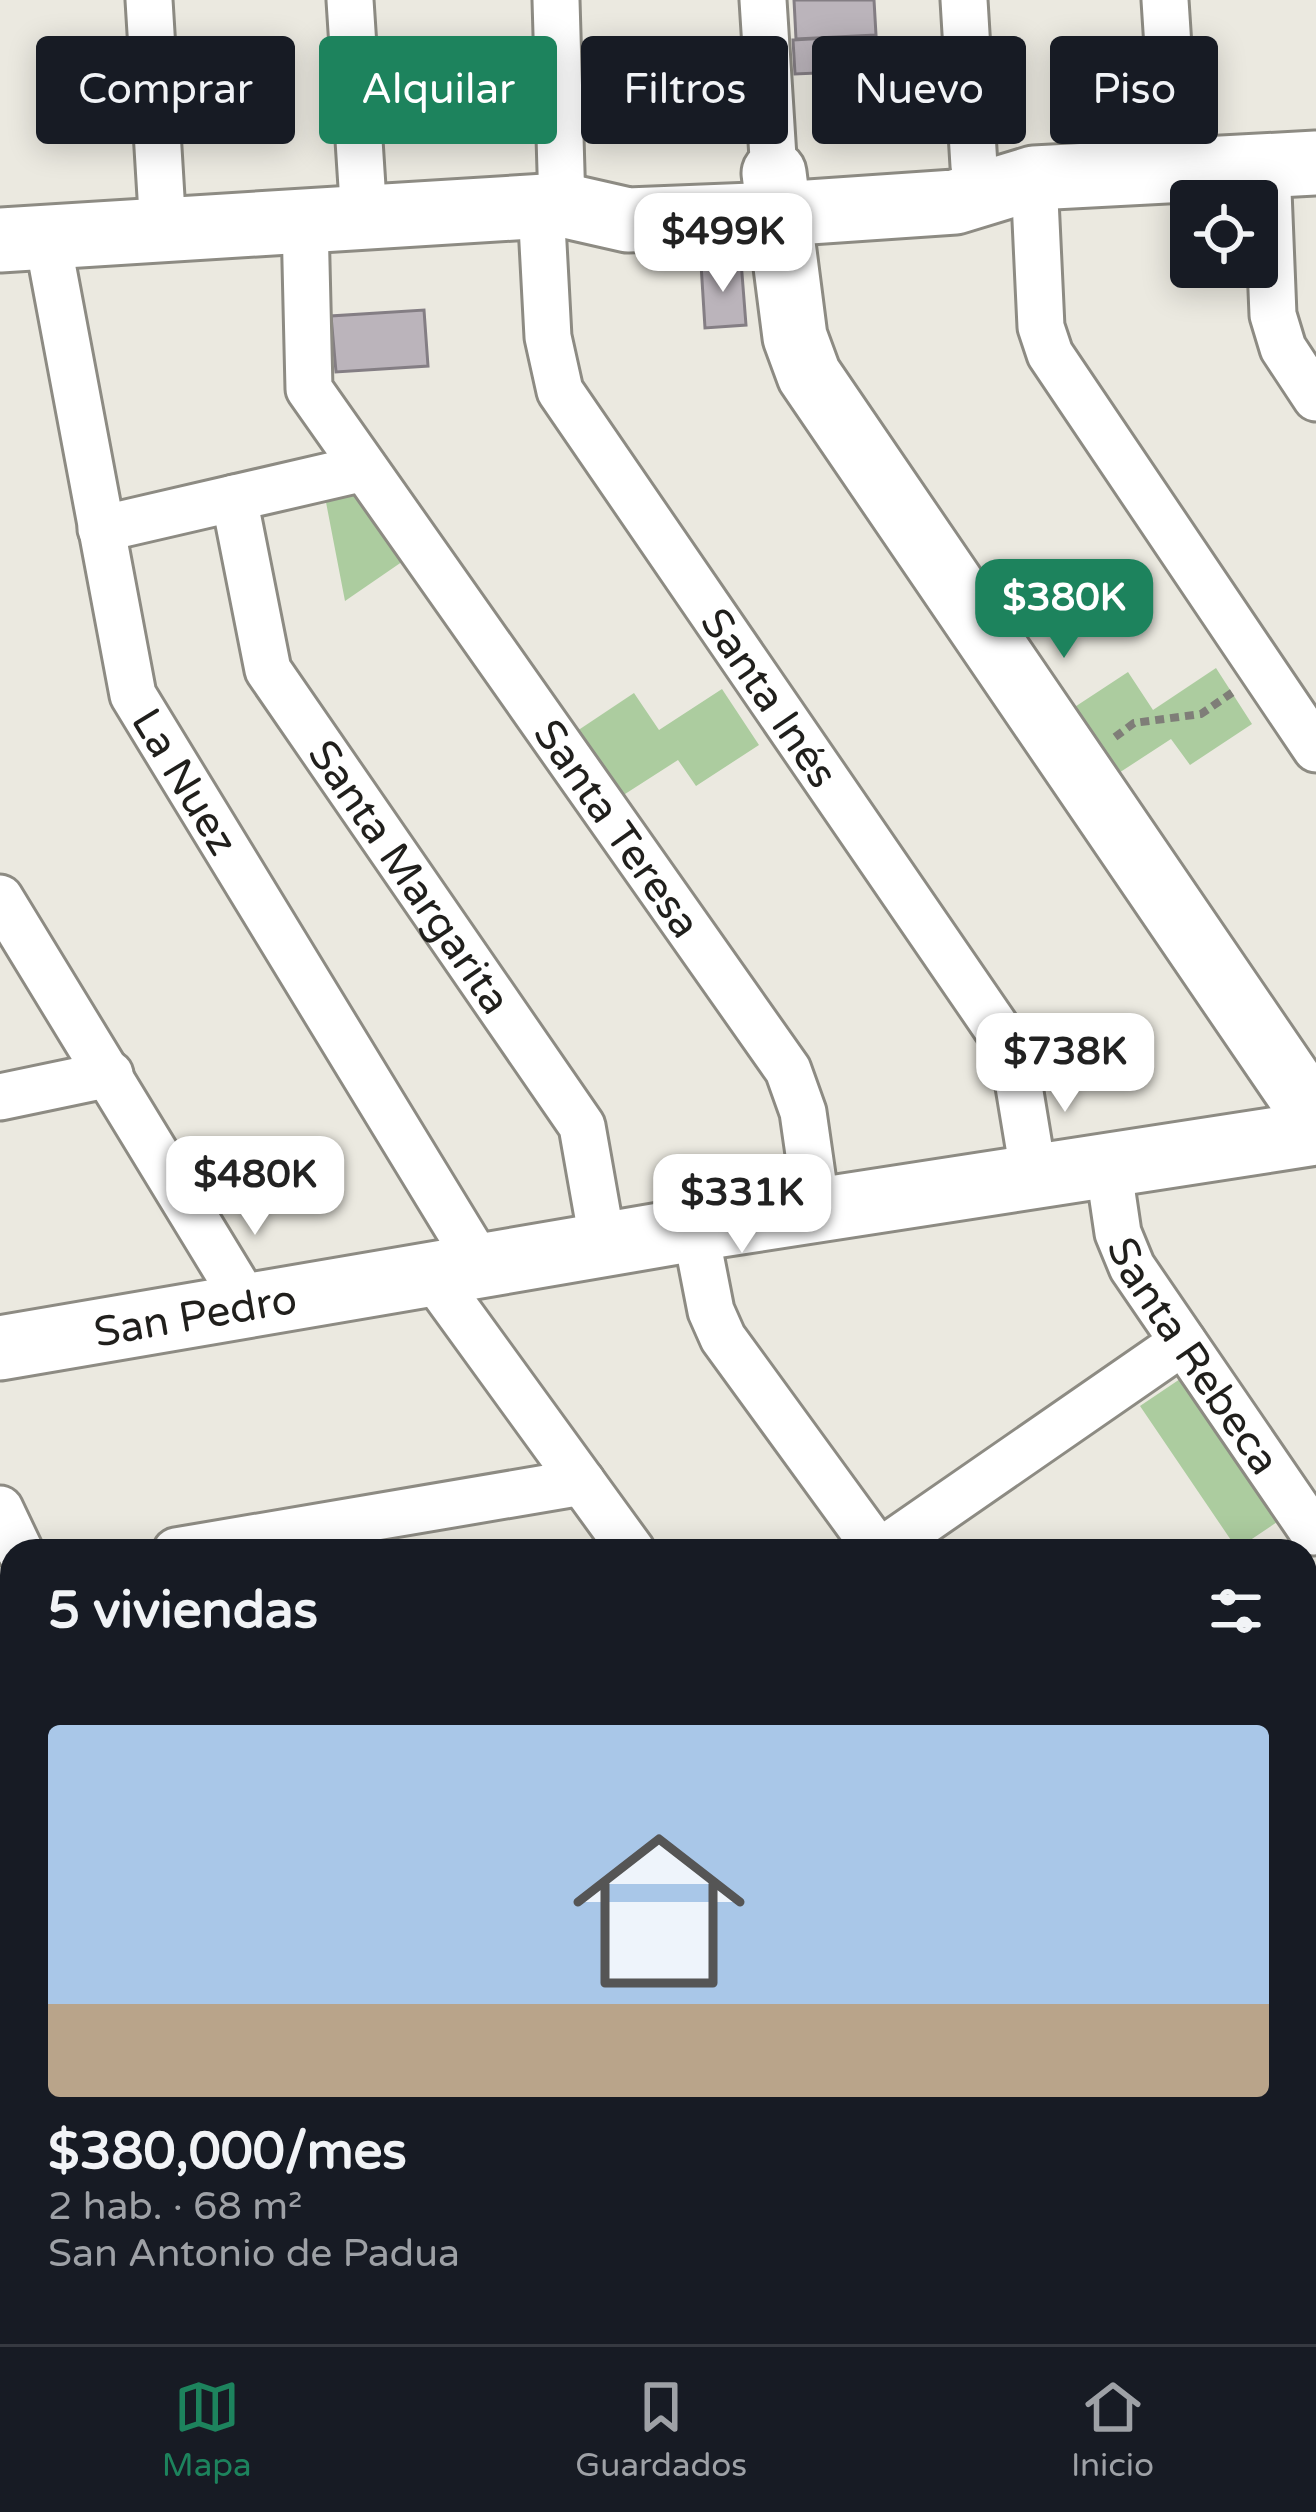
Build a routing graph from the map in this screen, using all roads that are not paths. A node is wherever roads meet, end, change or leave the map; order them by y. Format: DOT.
graph roads {
  1 [pos="149,0"];
  2 [pos="350,0"];
  3 [pos="556,0"];
  4 [pos="763,0"];
  5 [pos="964,0"];
  6 [pos="1165,0"];
  7 [pos="1292,164"];
  8 [pos="974,166"];
  9 [pos="1176,171"];
  10 [pos="1034,178"];
  11 [pos="777,194"];
  12 [pos="552,206"];
  13 [pos="334,219"];
  14 [pos="163,230"];
  15 [pos="24,239"];
  16 [pos="1316,398"];
  17 [pos="364,468"];
  18 [pos="234,498"];
  19 [pos="100,530"];
  20 [pos="1316,749"];
  21 [pos="0,898"];
  22 [pos="110,1074"];
  23 [pos="0,1097"];
  24 [pos="1316,1119"];
  25 [pos="1316,1133"];
  26 [pos="1108,1166"];
  27 [pos="1034,1177"];
  28 [pos="817,1210"];
  29 [pos="695,1229"];
  30 [pos="603,1245"];
  31 [pos="456,1270"];
  32 [pos="248,1306"];
  33 [pos="1183,1342"];
  34 [pos="0,1348"];
  35 [pos="582,1482"];
  36 [pos="0,1509"];
  37 [pos="1304,1537"];
  38 [pos="14,1539"];
  39 [pos="247,1539"];
  40 [pos="623,1539"];
  41 [pos="870,1539"];
  42 [pos="896,1539"];
  1 -- 14 [label="street"];
  2 -- 13 [label="street, Santa Teresa"];
  3 -- 12 [label="street, Santa Inés"];
  4 -- 11 [label="street"];
  5 -- 8 [label="street"];
  6 -- 9 [label="street"];
  7 -- 9 [label="street"];
  7 -- 16 [label="street"];
  8 -- 10 [label="street"];
  8 -- 11 [label="street"];
  9 -- 10 [label="street"];
  10 -- 11 [label="street"];
  10 -- 20 [label="street"];
  11 -- 12 [label="street"];
  11 -- 24 [label="street"];
  12 -- 13 [label="street"];
  12 -- 27 [label="street, Santa Inés"];
  13 -- 14 [label="street"];
  13 -- 17 [label="street, Santa Teresa"];
  14 -- 15 [label="street"];
  15 -- 19 [label="street, La Nuez"];
  17 -- 18 [label="street"];
  17 -- 28 [label="street, Santa Teresa"];
  18 -- 19 [label="street"];
  18 -- 30 [label="street, Santa Margarita"];
  19 -- 31 [label="street, La Nuez"];
  21 -- 22 [label="street"];
  22 -- 23 [label="street"];
  22 -- 32 [label="street"];
  25 -- 26 [label="street, San Pedro"];
  26 -- 27 [label="street, San Pedro"];
  26 -- 33 [label="street, Santa Rebeca"];
  27 -- 28 [label="street, San Pedro"];
  28 -- 29 [label="street, San Pedro"];
  29 -- 30 [label="street, San Pedro"];
  29 -- 41 [label="street"];
  30 -- 31 [label="street, San Pedro"];
  31 -- 32 [label="street, San Pedro"];
  31 -- 35 [label="street, La Nuez"];
  32 -- 34 [label="street, San Pedro"];
  33 -- 37 [label="street, Santa Rebeca"];
  33 -- 42 [label="street"];
  35 -- 39 [label="street"];
  35 -- 40 [label="street, La Nuez"];
  36 -- 38 [label="street"];
}
